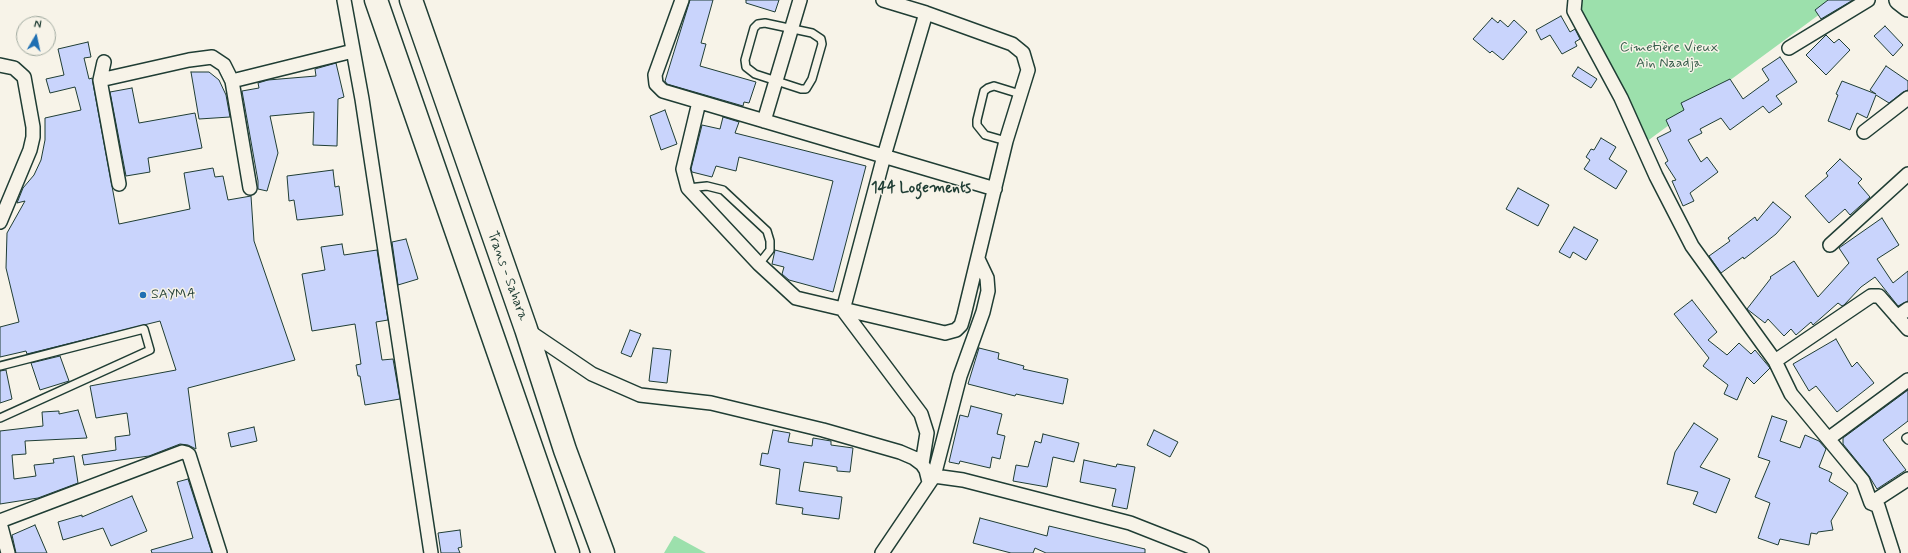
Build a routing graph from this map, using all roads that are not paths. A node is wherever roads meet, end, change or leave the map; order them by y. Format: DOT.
graph roads {
  1 [pos="344,0"];
  2 [pos="376,0"];
  3 [pos="411,0"];
  4 [pos="682,0"];
  5 [pos="800,0"];
  6 [pos="883,0"];
  7 [pos="1575,0"];
  8 [pos="1868,0"];
  9 [pos="1899,0"];
  10 [pos="1908,7"];
  11 [pos="926,13"];
  12 [pos="791,29"];
  13 [pos="1789,48"];
  14 [pos="352,50"];
  15 [pos="104,62"];
  16 [pos="0,65"];
  17 [pos="100,80"];
  18 [pos="775,80"];
  19 [pos="232,81"];
  20 [pos="1020,94"];
  21 [pos="1908,98"];
  22 [pos="700,102"];
  23 [pos="764,121"];
  24 [pos="1864,132"];
  25 [pos="1006,141"];
  26 [pos="884,156"];
  27 [pos="1908,174"];
  28 [pos="119,184"];
  29 [pos="250,188"];
  30 [pos="688,188"];
  31 [pos="995,189"];
  32 [pos="0,222"];
  33 [pos="1830,245"];
  34 [pos="978,259"];
  35 [pos="759,264"];
  36 [pos="843,310"];
  37 [pos="1903,313"];
  38 [pos="526,329"];
  39 [pos="1908,329"];
  40 [pos="1775,360"];
  41 [pos="0,366"];
  42 [pos="1908,380"];
  43 [pos="0,418"];
  44 [pos="1908,437"];
  45 [pos="1828,439"];
  46 [pos="1908,440"];
  47 [pos="565,450"];
  48 [pos="922,464"];
  49 [pos="932,479"];
  50 [pos="1905,483"];
  51 [pos="1871,503"];
  52 [pos="0,522"];
  53 [pos="563,551"];
  54 [pos="1193,551"];
  55 [pos="8,553"];
  56 [pos="220,553"];
  57 [pos="432,553"];
  58 [pos="603,553"];
  59 [pos="619,553"];
  60 [pos="882,553"];
  61 [pos="1892,553"];
  1 -- 14 [label="street"];
  2 -- 53 [label="highway"];
  3 -- 38 [label="highway, Trans - Sahara"];
  4 -- 22 [label="street"];
  5 -- 12 [label="street"];
  6 -- 11 [label="street"];
  7 -- 40 [label="street"];
  8 -- 13 [label="street"];
  9 -- 10 [label="street"];
  11 -- 20 [label="street"];
  11 -- 26 [label="street"];
  12 -- 18 [label="street"];
  12 -- 18 [label="lane"];
  12 -- 18 [label="lane"];
  14 -- 19 [label="street"];
  14 -- 57 [label="street"];
  15 -- 17 [label="street"];
  16 -- 32 [label="street"];
  17 -- 19 [label="street"];
  17 -- 28 [label="street"];
  18 -- 23 [label="street"];
  19 -- 29 [label="street"];
  20 -- 25 [label="street"];
  20 -- 25 [label="lane"];
  21 -- 24 [label="street"];
  22 -- 23 [label="street"];
  22 -- 30 [label="street"];
  23 -- 26 [label="street"];
  25 -- 31 [label="street"];
  26 -- 31 [label="street"];
  26 -- 36 [label="street"];
  27 -- 33 [label="street"];
  30 -- 35 [label="street"];
  30 -- 35 [label="lane"];
  31 -- 34 [label="street"];
  34 -- 36 [label="street"];
  34 -- 49 [label="street"];
  35 -- 36 [label="street"];
  36 -- 48 [label="street"];
  37 -- 39 [label="street"];
  37 -- 40 [label="street"];
  38 -- 47 [label="highway, Trans - Sahara"];
  38 -- 48 [label="street"];
  40 -- 45 [label="street"];
  41 -- 43 [label="lane"];
  42 -- 45 [label="street"];
  44 -- 46 [label="lane"];
  45 -- 51 [label="street"];
  47 -- 58 [label="highway, Trans - Sahara"];
  47 -- 59 [label="highway"];
  48 -- 49 [label="street"];
  49 -- 54 [label="street"];
  49 -- 60 [label="street"];
  50 -- 51 [label="street"];
  51 -- 61 [label="street"];
  52 -- 55 [label="street"];
  52 -- 56 [label="street"];
}
